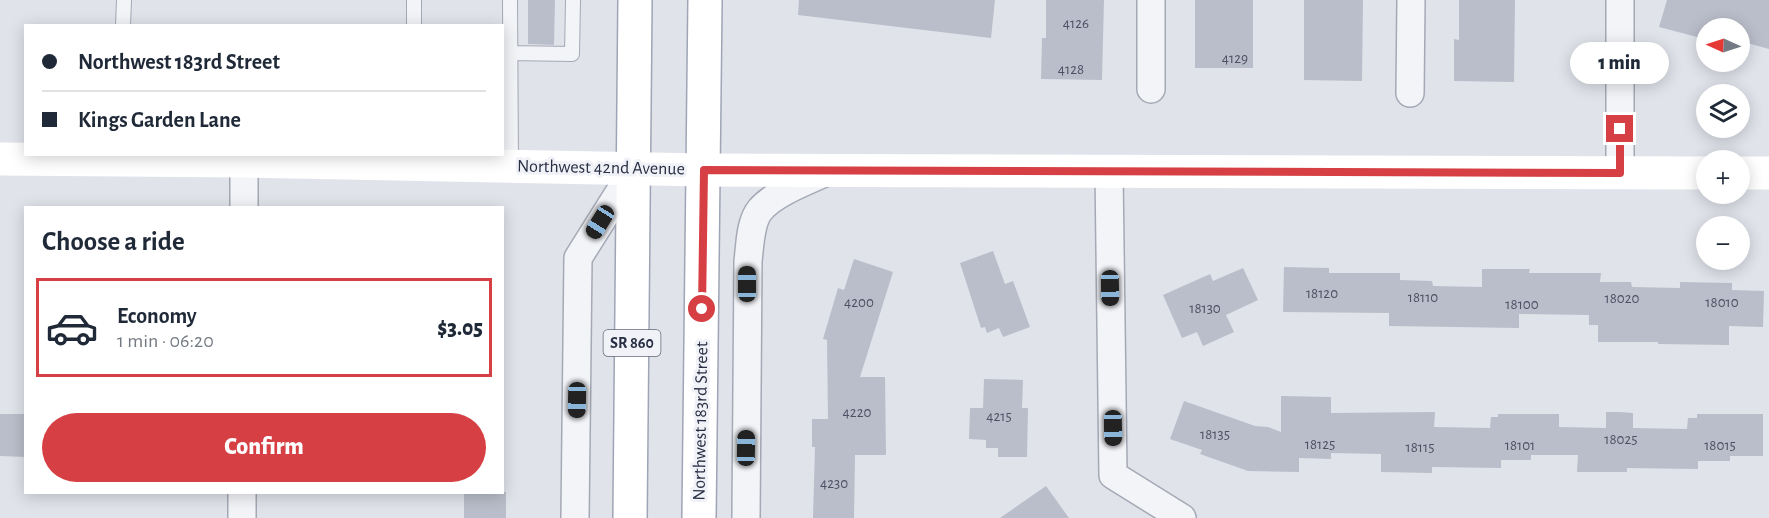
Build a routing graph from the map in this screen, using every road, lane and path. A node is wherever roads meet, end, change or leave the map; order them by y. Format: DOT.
graph roads {
  1 [pos="124,0"];
  2 [pos="414,0"];
  3 [pos="510,0"];
  4 [pos="573,0"];
  5 [pos="635,0"];
  6 [pos="705,0"];
  7 [pos="1151,0"];
  8 [pos="1411,0"];
  9 [pos="1620,0"];
  10 [pos="123,24"];
  11 [pos="414,24"];
  12 [pos="506,53"];
  13 [pos="1151,89"];
  14 [pos="1410,93"];
  15 [pos="119,157"];
  16 [pos="0,159"];
  17 [pos="438,160"];
  18 [pos="244,161"];
  19 [pos="511,166"];
  20 [pos="634,169"];
  21 [pos="704,170"];
  22 [pos="832,170"];
  23 [pos="1109,171"];
  24 [pos="1620,173"];
  25 [pos="1696,173"];
  26 [pos="1750,173"];
  27 [pos="1769,173"];
  28 [pos="244,206"];
  29 [pos="242,494"];
  30 [pos="242,518"];
  31 [pos="575,518"];
  32 [pos="630,518"];
  33 [pos="699,518"];
  34 [pos="746,518"];
  35 [pos="1182,518"];
  1 -- 10 [label="lane"];
  2 -- 11 [label="lane"];
  3 -- 12 [label="lane"];
  4 -- 12 [label="lane"];
  5 -- 20 [label="street, SR 860"];
  6 -- 21 [label="street, Northwest 183rd Street"];
  7 -- 13 [label="street"];
  8 -- 14 [label="street"];
  9 -- 24 [label="street"];
  12 -- 19 [label="lane"];
  15 -- 16 [label="street, Northwest 42nd Avenue"];
  15 -- 18 [label="street, Northwest 42nd Avenue"];
  17 -- 18 [label="street, Northwest 42nd Avenue"];
  17 -- 19 [label="street, Northwest 42nd Avenue"];
  18 -- 28 [label="street"];
  19 -- 20 [label="street, Northwest 42nd Avenue"];
  20 -- 21 [label="street, Northwest 42nd Avenue"];
  20 -- 31 [label="street"];
  20 -- 32 [label="street, SR 860"];
  21 -- 22 [label="street, Northwest 42nd Avenue"];
  21 -- 33 [label="street, Northwest 183rd Street"];
  22 -- 23 [label="street, Northwest 42nd Avenue"];
  22 -- 34 [label="street"];
  23 -- 24 [label="street, Northwest 42nd Avenue"];
  23 -- 35 [label="street"];
  24 -- 25 [label="street, Northwest 42nd Avenue"];
  26 -- 27 [label="street"];
  29 -- 30 [label="street"];
}
